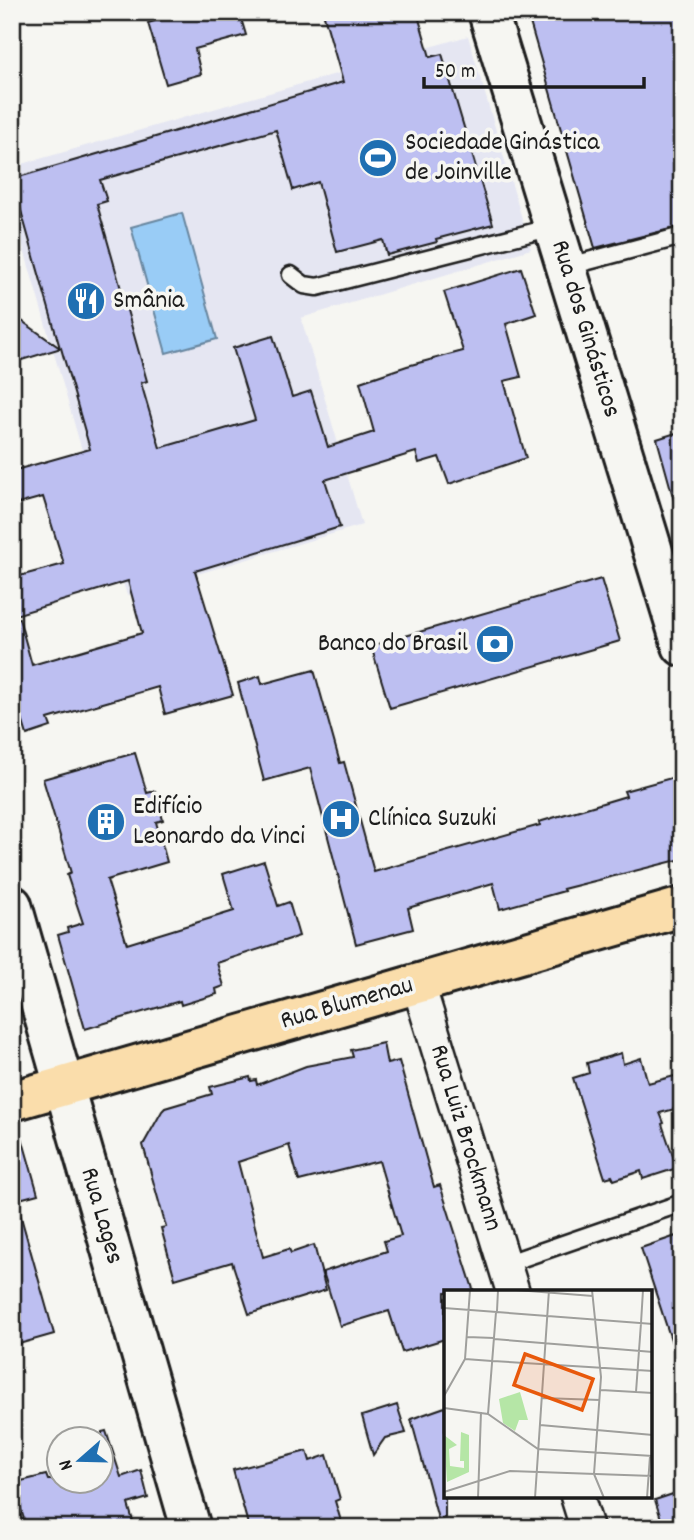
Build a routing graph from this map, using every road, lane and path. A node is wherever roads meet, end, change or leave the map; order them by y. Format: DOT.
graph roads {
  1 [pos="488,12"];
  2 [pos="553,227"];
  3 [pos="682,236"];
  4 [pos="566,267"];
  5 [pos="290,275"];
  6 [pos="682,646"];
  7 [pos="12,905"];
  8 [pos="682,907"];
  9 [pos="418,984"];
  10 [pos="64,1086"];
  11 [pos="12,1101"];
  12 [pos="682,1203"];
  13 [pos="509,1278"];
  14 [pos="578,1498"];
  15 [pos="191,1528"];
  16 [pos="587,1528"];
  1 -- 2 [label="street, Rua dos Ginásticos"];
  2 -- 4 [label="street, Rua dos Ginásticos"];
  2 -- 5 [label="lane"];
  3 -- 4 [label="lane"];
  4 -- 6 [label="street, Rua dos Ginásticos"];
  7 -- 10 [label="street, Rua Lages"];
  8 -- 9 [label="main road, Rua Blumenau"];
  9 -- 10 [label="main road, Rua Blumenau"];
  9 -- 13 [label="street, Rua Luiz Brockmann"];
  10 -- 11 [label="main road, Rua Blumenau"];
  10 -- 15 [label="street, Rua Lages"];
  12 -- 13 [label="lane"];
  14 -- 16 [label="street"];
}
